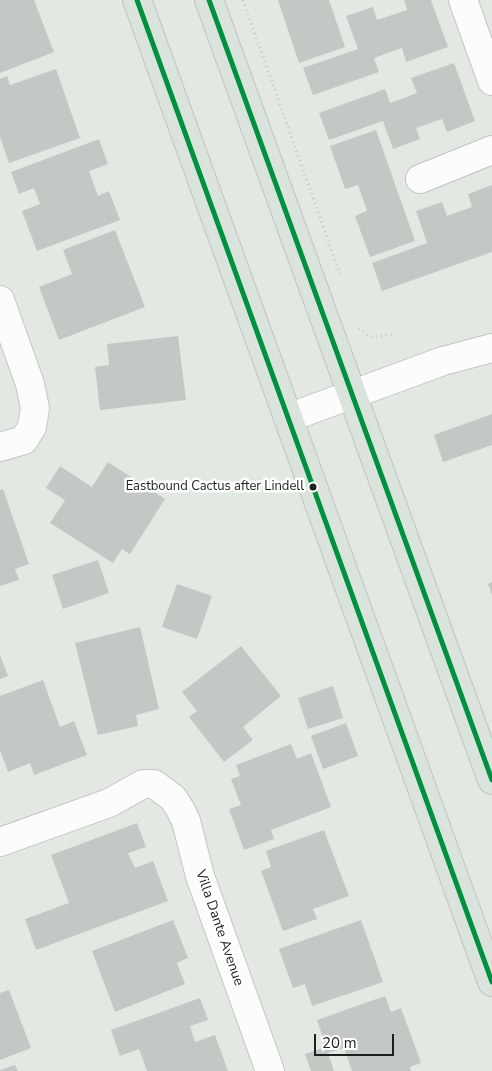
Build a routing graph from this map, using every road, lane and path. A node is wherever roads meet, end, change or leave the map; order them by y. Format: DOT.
graph roads {
  1 [pos="137,0"];
  2 [pos="209,0"];
  3 [pos="243,0"];
  4 [pos="475,13"];
  5 [pos="492,81"];
  6 [pos="492,150"];
  7 [pos="420,179"];
  8 [pos="341,278"];
  9 [pos="0,300"];
  10 [pos="357,326"];
  11 [pos="394,334"];
  12 [pos="492,348"];
  13 [pos="352,395"];
  14 [pos="288,418"];
  15 [pos="0,447"];
  16 [pos="492,780"];
  17 [pos="0,842"];
  18 [pos="492,982"];
  19 [pos="270,1071"];
  1 -- 14 [label="main road"];
  2 -- 13 [label="main road"];
  3 -- 8 [label="path"];
  4 -- 5 [label="street"];
  6 -- 7 [label="street"];
  9 -- 15 [label="street"];
  10 -- 11 [label="path"];
  12 -- 13 [label="street"];
  13 -- 14 [label="street"];
  13 -- 16 [label="main road"];
  14 -- 18 [label="main road"];
  17 -- 19 [label="street, Villa Dante Avenue"];
}
